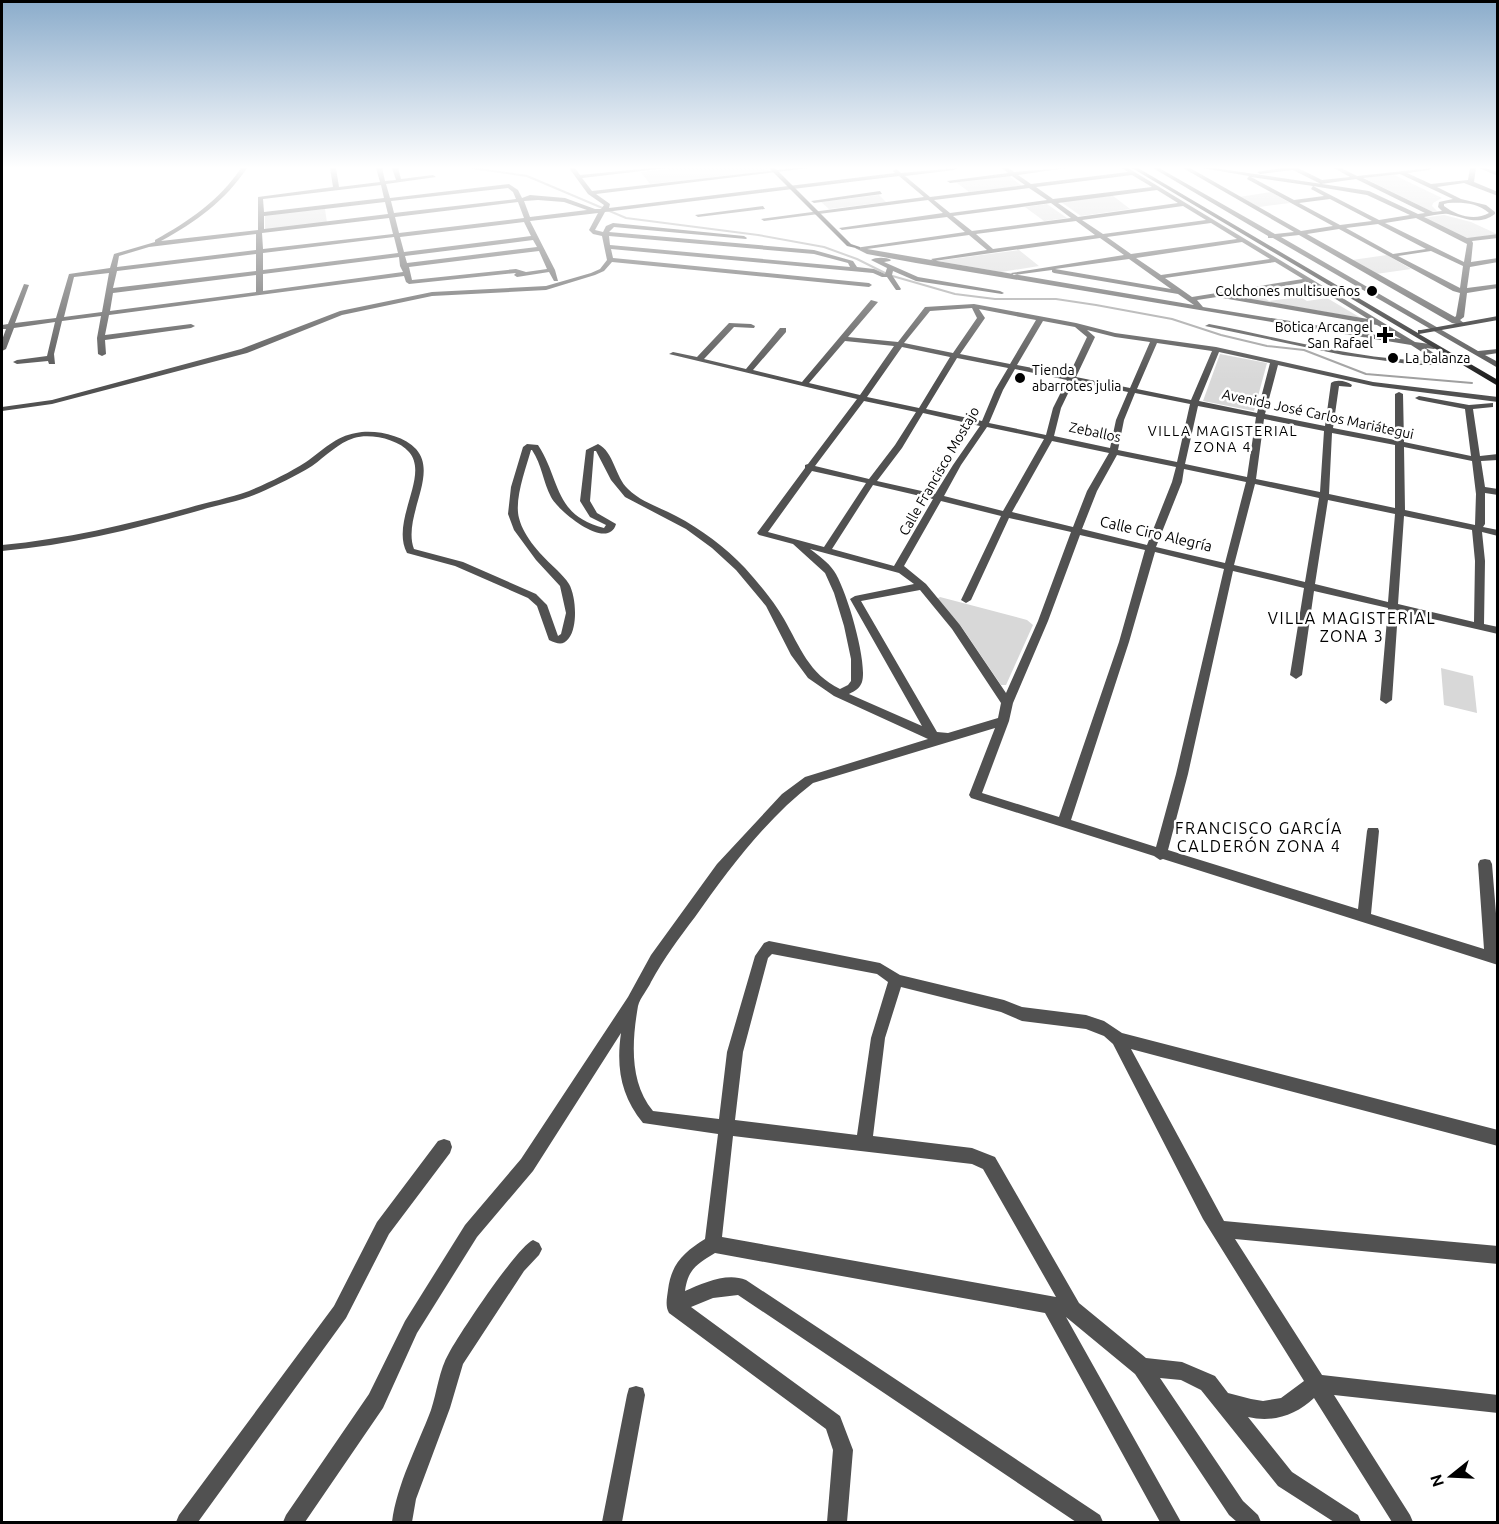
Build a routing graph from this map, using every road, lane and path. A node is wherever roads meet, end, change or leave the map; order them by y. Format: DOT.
graph roads {
  1 [pos="159,239"];
  2 [pos="198,239"];
  3 [pos="259,239"];
  4 [pos="363,239"];
  5 [pos="398,239"];
  6 [pos="525,239"];
  7 [pos="535,239"];
  8 [pos="606,239"];
  9 [pos="665,239"];
  10 [pos="843,239"];
  11 [pos="851,239"];
  12 [pos="924,239"];
  13 [pos="977,239"];
  14 [pos="1078,239"];
  15 [pos="1106,239"];
  16 [pos="1254,239"];
  17 [pos="1265,239"];
  18 [pos="1277,239"];
  19 [pos="1312,239"];
  20 [pos="1363,239"];
  21 [pos="1413,239"];
  22 [pos="1244,240"];
  23 [pos="1464,240"];
  24 [pos="699,242"];
  25 [pos="148,245"];
  26 [pos="608,247"];
  27 [pos="756,247"];
  28 [pos="858,248"];
  29 [pos="540,249"];
  30 [pos="1429,250"];
  31 [pos="992,251"];
  32 [pos="258,252"];
  33 [pos="692,254"];
  34 [pos="401,255"];
  35 [pos="1395,255"];
  36 [pos="1130,256"];
  37 [pos="750,260"];
  38 [pos="1277,260"];
  39 [pos="1497,260"];
  40 [pos="922,261"];
  41 [pos="607,263"];
  42 [pos="1463,264"];
  43 [pos="114,269"];
  44 [pos="854,269"];
  45 [pos="1041,269"];
  46 [pos="405,270"];
  47 [pos="258,272"];
  48 [pos="890,272"];
  49 [pos="1001,274"];
  50 [pos="1368,274"];
  51 [pos="554,275"];
  52 [pos="1347,277"];
  53 [pos="1161,278"];
  54 [pos="1310,280"];
  55 [pos="26,285"];
  56 [pos="869,285"];
  57 [pos="1497,286"];
  58 [pos="898,289"];
  59 [pos="109,291"];
  60 [pos="1460,291"];
  61 [pos="260,293"];
  62 [pos="1000,293"];
  63 [pos="1183,293"];
  64 [pos="1217,295"];
  65 [pos="1192,299"];
  66 [pos="874,302"];
  67 [pos="974,306"];
  68 [pos="1204,308"];
  69 [pos="105,314"];
  70 [pos="1497,318"];
  71 [pos="57,320"];
  72 [pos="1040,320"];
  73 [pos="1416,321"];
  74 [pos="1458,322"];
  75 [pos="1401,323"];
  76 [pos="1384,324"];
  77 [pos="1076,325"];
  78 [pos="11,326"];
  79 [pos="191,326"];
  80 [pos="750,326"];
  81 [pos="1209,326"];
  82 [pos="2,327"];
  83 [pos="1434,329"];
  84 [pos="783,330"];
  85 [pos="1421,332"];
  86 [pos="101,338"];
  87 [pos="842,338"];
  88 [pos="1154,341"];
  89 [pos="1414,343"];
  90 [pos="896,346"];
  91 [pos="1434,347"];
  92 [pos="2,349"];
  93 [pos="1216,349"];
  94 [pos="1497,351"];
  95 [pos="102,354"];
  96 [pos="673,354"];
  97 [pos="1477,354"];
  98 [pos="953,358"];
  99 [pos="699,360"];
  100 [pos="1275,361"];
  101 [pos="17,362"];
  102 [pos="1497,366"];
  103 [pos="1011,369"];
  104 [pos="748,371"];
  105 [pos="1497,377"];
  106 [pos="1070,381"];
  107 [pos="804,384"];
  108 [pos="1497,384"];
  109 [pos="1131,393"];
  110 [pos="1399,394"];
  111 [pos="862,398"];
  112 [pos="1497,402"];
  113 [pos="1194,405"];
  114 [pos="1469,407"];
  115 [pos="2,409"];
  116 [pos="923,410"];
  117 [pos="1260,418"];
  118 [pos="986,423"];
  119 [pos="1329,432"];
  120 [pos="1050,436"];
  121 [pos="1398,445"];
  122 [pos="1114,450"];
  123 [pos="1497,457"];
  124 [pos="1475,459"];
  125 [pos="1182,465"];
  126 [pos="808,467"];
  127 [pos="1252,480"];
  128 [pos="872,482"];
  129 [pos="1480,491"];
  130 [pos="1497,492"];
  131 [pos="1324,495"];
  132 [pos="1497,497"];
  133 [pos="938,498"];
  134 [pos="1400,512"];
  135 [pos="1006,514"];
  136 [pos="1477,529"];
  137 [pos="1077,531"];
  138 [pos="1497,533"];
  139 [pos="798,544"];
  140 [pos="2,548"];
  141 [pos="1151,548"];
  142 [pos="826,551"];
  143 [pos="1229,567"];
  144 [pos="903,571"];
  145 [pos="922,586"];
  146 [pos="1309,586"];
  147 [pos="966,600"];
  148 [pos="1394,605"];
  149 [pos="1479,626"];
  150 [pos="1497,631"];
  151 [pos="1296,675"];
  152 [pos="838,693"];
  153 [pos="1386,699"];
  154 [pos="1007,703"];
  155 [pos="1003,721"];
  156 [pos="933,736"];
  157 [pos="948,738"];
  158 [pos="1063,824"];
  159 [pos="1373,831"];
  160 [pos="1160,855"];
  161 [pos="1485,864"];
  162 [pos="1364,917"];
  163 [pos="1495,958"];
  164 [pos="896,980"];
  165 [pos="633,1002"];
  166 [pos="1118,1039"];
  167 [pos="727,1128"];
  168 [pos="1497,1138"];
  169 [pos="864,1142"];
  170 [pos="444,1147"];
  171 [pos="1219,1229"];
  172 [pos="713,1244"];
  173 [pos="533,1249"];
  174 [pos="1497,1255"];
  175 [pos="1050,1305"];
  176 [pos="675,1307"];
  177 [pos="1072,1309"];
  178 [pos="1142,1367"];
  179 [pos="1315,1384"];
  180 [pos="636,1395"];
  181 [pos="1224,1401"];
  182 [pos="1497,1404"];
  183 [pos="186,1522"];
  184 [pos="293,1522"];
  185 [pos="402,1522"];
  186 [pos="612,1522"];
  187 [pos="837,1522"];
  188 [pos="1093,1522"];
  189 [pos="1171,1522"];
  190 [pos="1251,1522"];
  191 [pos="1352,1522"];
  192 [pos="1403,1522"];
  1 -- 25 [label="street"];
  2 -- 25 [label="street"];
  3 -- 32 [label="street"];
  4 -- 32 [label="street"];
  5 -- 34 [label="street"];
  6 -- 34 [label="street"];
  7 -- 29 [label="street"];
  8 -- 26 [label="street"];
  9 -- 24 [label="street"];
  10 -- 28 [label="main road"];
  11 -- 28 [label="main road"];
  12 -- 28 [label="street"];
  13 -- 31 [label="street"];
  14 -- 31 [label="street"];
  15 -- 36 [label="street"];
  16 -- 75 [label="main road"];
  17 -- 75 [label="main road"];
  18 -- 73 [label="street"];
  19 -- 74 [label="street"];
  20 -- 60 [label="street"];
  21 -- 42 [label="street"];
  22 -- 36 [label="street"];
  22 -- 38 [label="street"];
  23 -- 42 [label="street"];
  24 -- 27 [label="street"];
  24 -- 33 [label="street"];
  25 -- 43 [label="street"];
  26 -- 33 [label="street"];
  26 -- 41 [label="street"];
  27 -- 37 [label="street"];
  27 -- 44 [label="street"];
  28 -- 40 [label="street"];
  29 -- 46 [label="street"];
  29 -- 51 [label="street"];
  30 -- 35 [label="street"];
  31 -- 40 [label="street"];
  32 -- 43 [label="street"];
  32 -- 47 [label="street"];
  33 -- 37 [label="street"];
  34 -- 46 [label="street"];
  34 -- 47 [label="street"];
  36 -- 45 [label="street"];
  36 -- 53 [label="street"];
  37 -- 44 [label="street"];
  38 -- 53 [label="street"];
  38 -- 54 [label="street"];
  39 -- 42 [label="street"];
  40 -- 48 [label="street"];
  40 -- 49 [label="street"];
  41 -- 51 [label="street"];
  41 -- 56 [label="street"];
  41 -- 115 [label="street"];
  42 -- 60 [label="street"];
  43 -- 59 [label="street"];
  43 -- 71 [label="street"];
  44 -- 48 [label="street"];
  45 -- 49 [label="street"];
  45 -- 63 [label="street"];
  46 -- 51 [label="street"];
  46 -- 61 [label="street"];
  47 -- 59 [label="street"];
  47 -- 61 [label="street"];
  48 -- 58 [label="street"];
  48 -- 62 [label="street"];
  49 -- 68 [label="street"];
  50 -- 52 [label="street"];
  53 -- 63 [label="street"];
  54 -- 64 [label="street"];
  54 -- 76 [label="street"];
  55 -- 78 [label="street"];
  57 -- 60 [label="street"];
  59 -- 69 [label="street"];
  60 -- 74 [label="street"];
  61 -- 69 [label="street"];
  63 -- 65 [label="street"];
  64 -- 65 [label="street"];
  64 -- 76 [label="street"];
  65 -- 68 [label="street"];
  66 -- 87 [label="street"];
  67 -- 72 [label="street"];
  67 -- 90 [label="street"];
  67 -- 98 [label="street"];
  68 -- 89 [label="street"];
  69 -- 71 [label="street"];
  69 -- 86 [label="street"];
  70 -- 74 [label="main road"];
  71 -- 78 [label="street"];
  71 -- 101 [label="street"];
  72 -- 77 [label="street"];
  72 -- 103 [label="street, Calle Francisco Mostajo"];
  73 -- 75 [label="street"];
  73 -- 83 [label="street"];
  74 -- 83 [label="main road"];
  75 -- 76 [label="street"];
  75 -- 85 [label="main road"];
  75 -- 91 [label="main road"];
  76 -- 89 [label="street"];
  77 -- 88 [label="street"];
  77 -- 106 [label="street"];
  78 -- 82 [label="street"];
  78 -- 92 [label="street"];
  79 -- 86 [label="street"];
  80 -- 99 [label="street"];
  81 -- 89 [label="street"];
  83 -- 85 [label="main road"];
  83 -- 97 [label="street"];
  84 -- 104 [label="street"];
  85 -- 105 [label="main road"];
  86 -- 95 [label="street"];
  87 -- 90 [label="street, Avenida José Carlos Mariátegui"];
  87 -- 107 [label="street"];
  88 -- 93 [label="street"];
  88 -- 109 [label="street"];
  89 -- 91 [label="street"];
  90 -- 98 [label="street, Avenida José Carlos Mariátegui"];
  90 -- 111 [label="street"];
  91 -- 108 [label="main road"];
  93 -- 100 [label="street"];
  93 -- 113 [label="street"];
  94 -- 97 [label="street"];
  96 -- 99 [label="street, Zeballos"];
  97 -- 102 [label="street"];
  98 -- 103 [label="street, Avenida José Carlos Mariátegui"];
  98 -- 116 [label="street"];
  99 -- 104 [label="street, Zeballos"];
  100 -- 112 [label="street"];
  100 -- 117 [label="street"];
  103 -- 106 [label="street, Avenida José Carlos Mariátegui"];
  103 -- 118 [label="street, Calle Francisco Mostajo"];
  104 -- 107 [label="street, Zeballos"];
  106 -- 109 [label="street, Avenida José Carlos Mariátegui"];
  106 -- 120 [label="street"];
  107 -- 111 [label="street, Zeballos"];
  109 -- 113 [label="street, Avenida José Carlos Mariátegui"];
  109 -- 122 [label="street"];
  110 -- 114 [label="street"];
  110 -- 119 [label="street"];
  110 -- 121 [label="street"];
  111 -- 116 [label="street, Zeballos"];
  111 -- 126 [label="street"];
  112 -- 114 [label="street"];
  113 -- 117 [label="street, Avenida José Carlos Mariátegui"];
  113 -- 125 [label="street"];
  114 -- 124 [label="street"];
  116 -- 118 [label="street, Zeballos"];
  116 -- 128 [label="street"];
  117 -- 119 [label="street, Avenida José Carlos Mariátegui"];
  117 -- 127 [label="street"];
  118 -- 120 [label="street, Zeballos"];
  118 -- 133 [label="street, Calle Francisco Mostajo"];
  119 -- 121 [label="street, Avenida José Carlos Mariátegui"];
  119 -- 131 [label="street"];
  120 -- 122 [label="street, Zeballos"];
  120 -- 135 [label="street"];
  121 -- 124 [label="street, Avenida José Carlos Mariátegui"];
  121 -- 134 [label="street"];
  122 -- 125 [label="street, Zeballos"];
  122 -- 137 [label="street"];
  123 -- 124 [label="street, Avenida José Carlos Mariátegui"];
  124 -- 129 [label="street"];
  125 -- 127 [label="street, Zeballos"];
  125 -- 141 [label="street"];
  126 -- 128 [label="street, Calle Ciro Alegría"];
  126 -- 139 [label="street"];
  127 -- 131 [label="street, Zeballos"];
  127 -- 143 [label="street"];
  128 -- 133 [label="street, Calle Ciro Alegría"];
  128 -- 142 [label="street"];
  129 -- 130 [label="street"];
  129 -- 132 [label="street"];
  129 -- 136 [label="street"];
  131 -- 134 [label="street, Zeballos"];
  131 -- 146 [label="street"];
  133 -- 135 [label="street, Calle Ciro Alegría"];
  133 -- 144 [label="street, Calle Francisco Mostajo"];
  134 -- 136 [label="street, Zeballos"];
  134 -- 148 [label="street"];
  135 -- 137 [label="street, Calle Ciro Alegría"];
  135 -- 147 [label="street"];
  136 -- 138 [label="street, Zeballos"];
  136 -- 149 [label="street"];
  137 -- 141 [label="street, Calle Ciro Alegría"];
  137 -- 154 [label="street"];
  139 -- 142 [label="street"];
  139 -- 152 [label="street"];
  140 -- 152 [label="street"];
  141 -- 143 [label="street, Calle Ciro Alegría"];
  141 -- 158 [label="street"];
  142 -- 144 [label="street"];
  143 -- 146 [label="street, Calle Ciro Alegría"];
  143 -- 160 [label="street"];
  144 -- 145 [label="street"];
  145 -- 154 [label="street"];
  145 -- 156 [label="street"];
  146 -- 148 [label="street, Calle Ciro Alegría"];
  146 -- 151 [label="street"];
  148 -- 149 [label="street, Calle Ciro Alegría"];
  148 -- 153 [label="street"];
  149 -- 150 [label="street, Calle Ciro Alegría"];
  152 -- 156 [label="street"];
  154 -- 155 [label="street"];
  155 -- 157 [label="street"];
  155 -- 158 [label="street"];
  156 -- 157 [label="street"];
  157 -- 165 [label="street"];
  158 -- 160 [label="street"];
  159 -- 162 [label="street"];
  160 -- 162 [label="street"];
  161 -- 163 [label="street"];
  162 -- 163 [label="street"];
  164 -- 166 [label="street"];
  164 -- 167 [label="street"];
  164 -- 169 [label="street"];
  165 -- 167 [label="street"];
  165 -- 184 [label="street"];
  166 -- 168 [label="street"];
  166 -- 171 [label="street"];
  167 -- 169 [label="street"];
  167 -- 172 [label="street"];
  169 -- 177 [label="street"];
  170 -- 183 [label="street"];
  171 -- 174 [label="street"];
  171 -- 179 [label="street"];
  172 -- 175 [label="street"];
  172 -- 176 [label="street"];
  173 -- 185 [label="street"];
  175 -- 177 [label="street"];
  175 -- 189 [label="street"];
  176 -- 187 [label="street"];
  176 -- 188 [label="street"];
  177 -- 178 [label="street"];
  178 -- 181 [label="street"];
  178 -- 190 [label="street"];
  179 -- 181 [label="street"];
  179 -- 182 [label="street"];
  179 -- 192 [label="street"];
  180 -- 186 [label="street"];
  181 -- 191 [label="street"];
}
